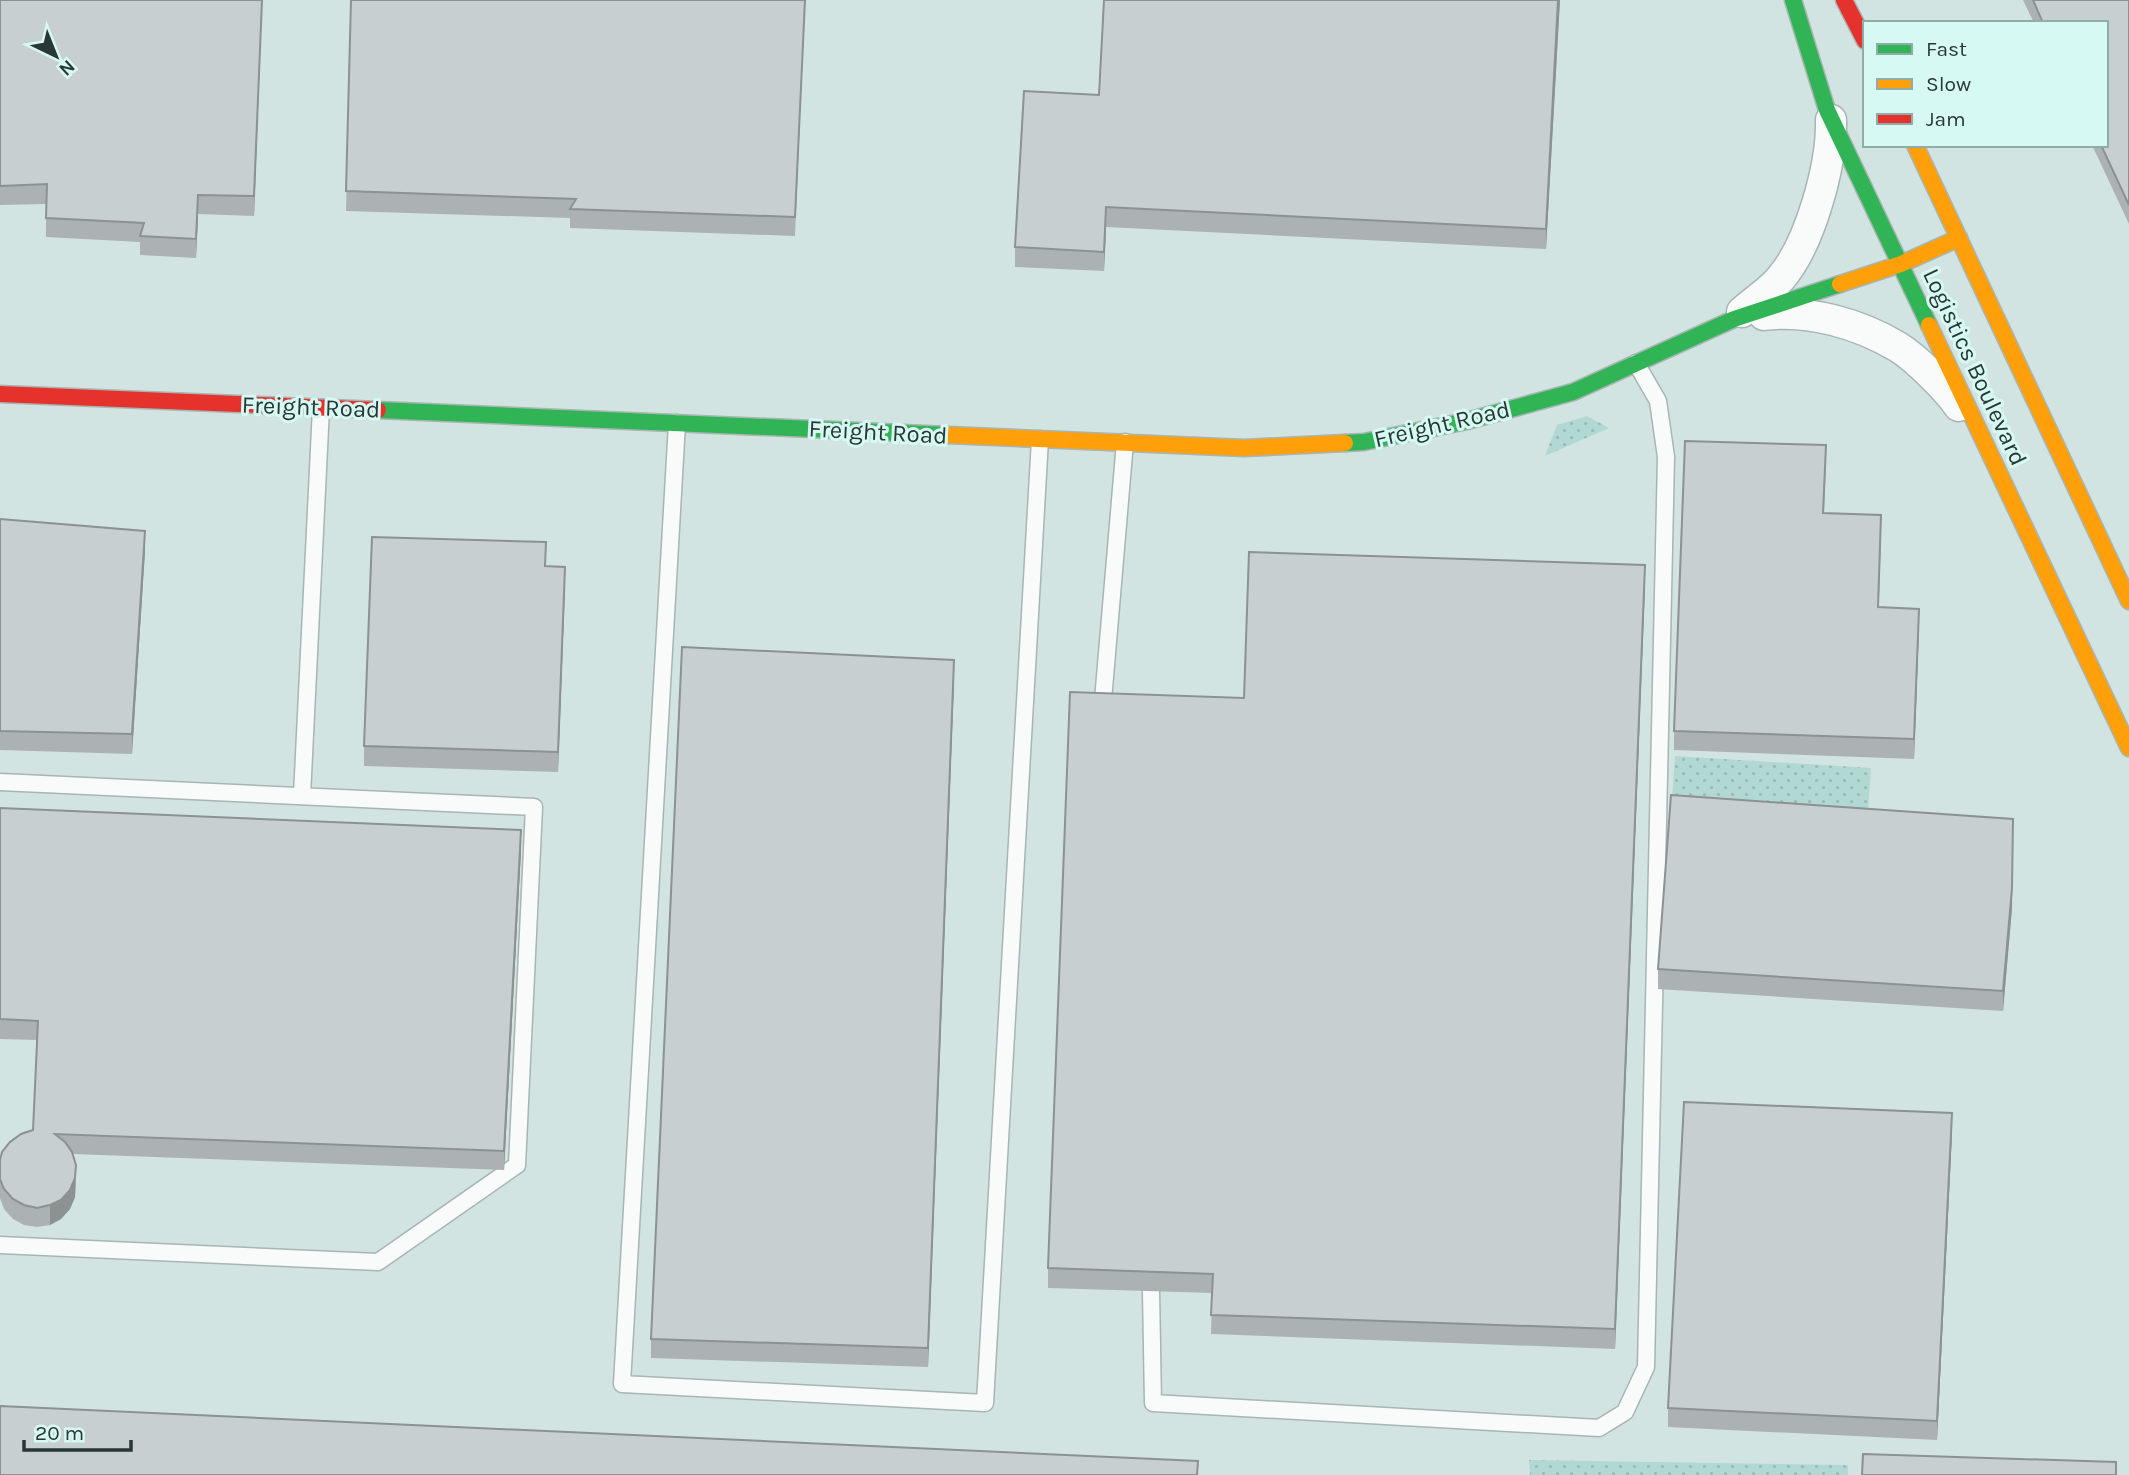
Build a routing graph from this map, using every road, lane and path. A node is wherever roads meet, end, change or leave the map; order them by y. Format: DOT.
graph roads {
  1 [pos="1793,0"];
  2 [pos="1844,0"];
  3 [pos="1863,37"];
  4 [pos="1831,117"];
  5 [pos="1916,147"];
  6 [pos="1959,238"];
  7 [pos="1901,264"];
  8 [pos="1734,319"];
  9 [pos="1636,363"];
  10 [pos="0,394"];
  11 [pos="321,408"];
  12 [pos="677,423"];
  13 [pos="1040,439"];
  14 [pos="1125,442"];
  15 [pos="1988,447"];
  16 [pos="2118,578"];
  17 [pos="2129,601"];
  18 [pos="1102,712"];
  19 [pos="2129,748"];
  20 [pos="0,782"];
  21 [pos="302,796"];
  22 [pos="0,1245"];
  23 [pos="1151,1291"];
  1 -- 4 [label="street, Logistics Boulevard"];
  2 -- 3 [label="street"];
  4 -- 7 [label="street, Logistics Boulevard"];
  4 -- 8 [label="street, Freight Road"];
  5 -- 6 [label="street, Logistics Boulevard"];
  6 -- 7 [label="street, Freight Road"];
  6 -- 16 [label="street, Logistics Boulevard"];
  7 -- 8 [label="street, Freight Road"];
  7 -- 15 [label="street, Logistics Boulevard"];
  8 -- 9 [label="street, Freight Road"];
  8 -- 15 [label="street, Freight Road"];
  9 -- 14 [label="street, Freight Road"];
  9 -- 23 [label="lane"];
  10 -- 11 [label="street, Freight Road"];
  11 -- 12 [label="street, Freight Road"];
  11 -- 21 [label="lane"];
  12 -- 13 [label="street, Freight Road"];
  12 -- 13 [label="lane"];
  13 -- 14 [label="street, Freight Road"];
  14 -- 18 [label="lane"];
  15 -- 19 [label="street, Logistics Boulevard"];
  16 -- 17 [label="street, Logistics Boulevard"];
  20 -- 21 [label="lane"];
  21 -- 22 [label="lane"];
}
